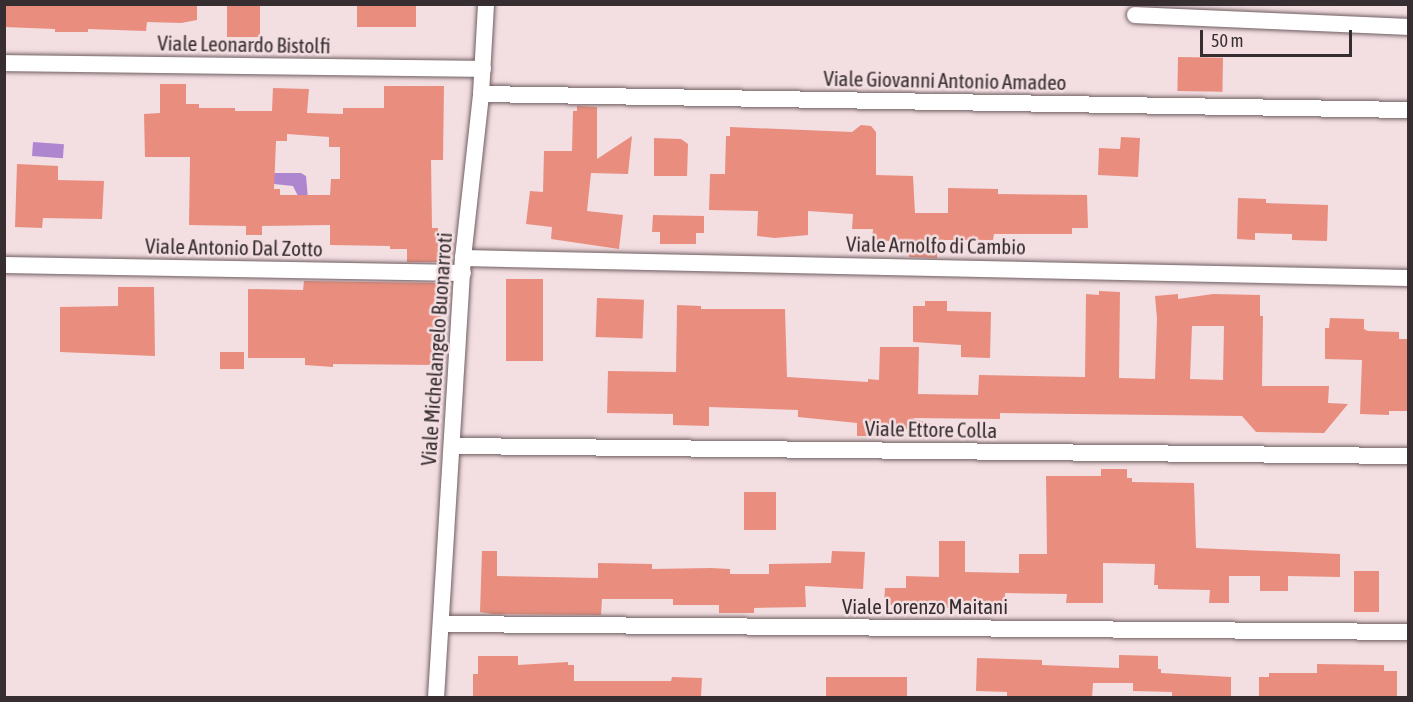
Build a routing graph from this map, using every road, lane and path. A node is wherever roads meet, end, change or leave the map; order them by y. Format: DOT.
graph roads {
  1 [pos="486,4"];
  2 [pos="1135,15"];
  3 [pos="1408,27"];
  4 [pos="4,63"];
  5 [pos="483,69"];
  6 [pos="481,94"];
  7 [pos="1408,110"];
  8 [pos="4,266"];
  9 [pos="463,266"];
  10 [pos="1408,278"];
  11 [pos="452,446"];
  12 [pos="1408,456"];
  13 [pos="442,624"];
  14 [pos="1408,632"];
  15 [pos="436,698"];
  1 -- 5 [label="street, Viale Michelangelo Buonarroti"];
  2 -- 3 [label="street"];
  4 -- 5 [label="street, Viale Leonardo Bistolfi"];
  5 -- 6 [label="street, Viale Michelangelo Buonarroti"];
  6 -- 7 [label="street, Viale Giovanni Antonio Amadeo"];
  6 -- 9 [label="street, Viale Michelangelo Buonarroti"];
  8 -- 9 [label="street, Viale Antonio Dal Zotto"];
  9 -- 10 [label="street, Viale Arnolfo di Cambio"];
  9 -- 11 [label="street, Viale Michelangelo Buonarroti"];
  11 -- 12 [label="street, Viale Ettore Colla"];
  11 -- 13 [label="street, Viale Michelangelo Buonarroti"];
  13 -- 14 [label="street, Viale Lorenzo Maitani"];
  13 -- 15 [label="street, Viale Michelangelo Buonarroti"];
}
